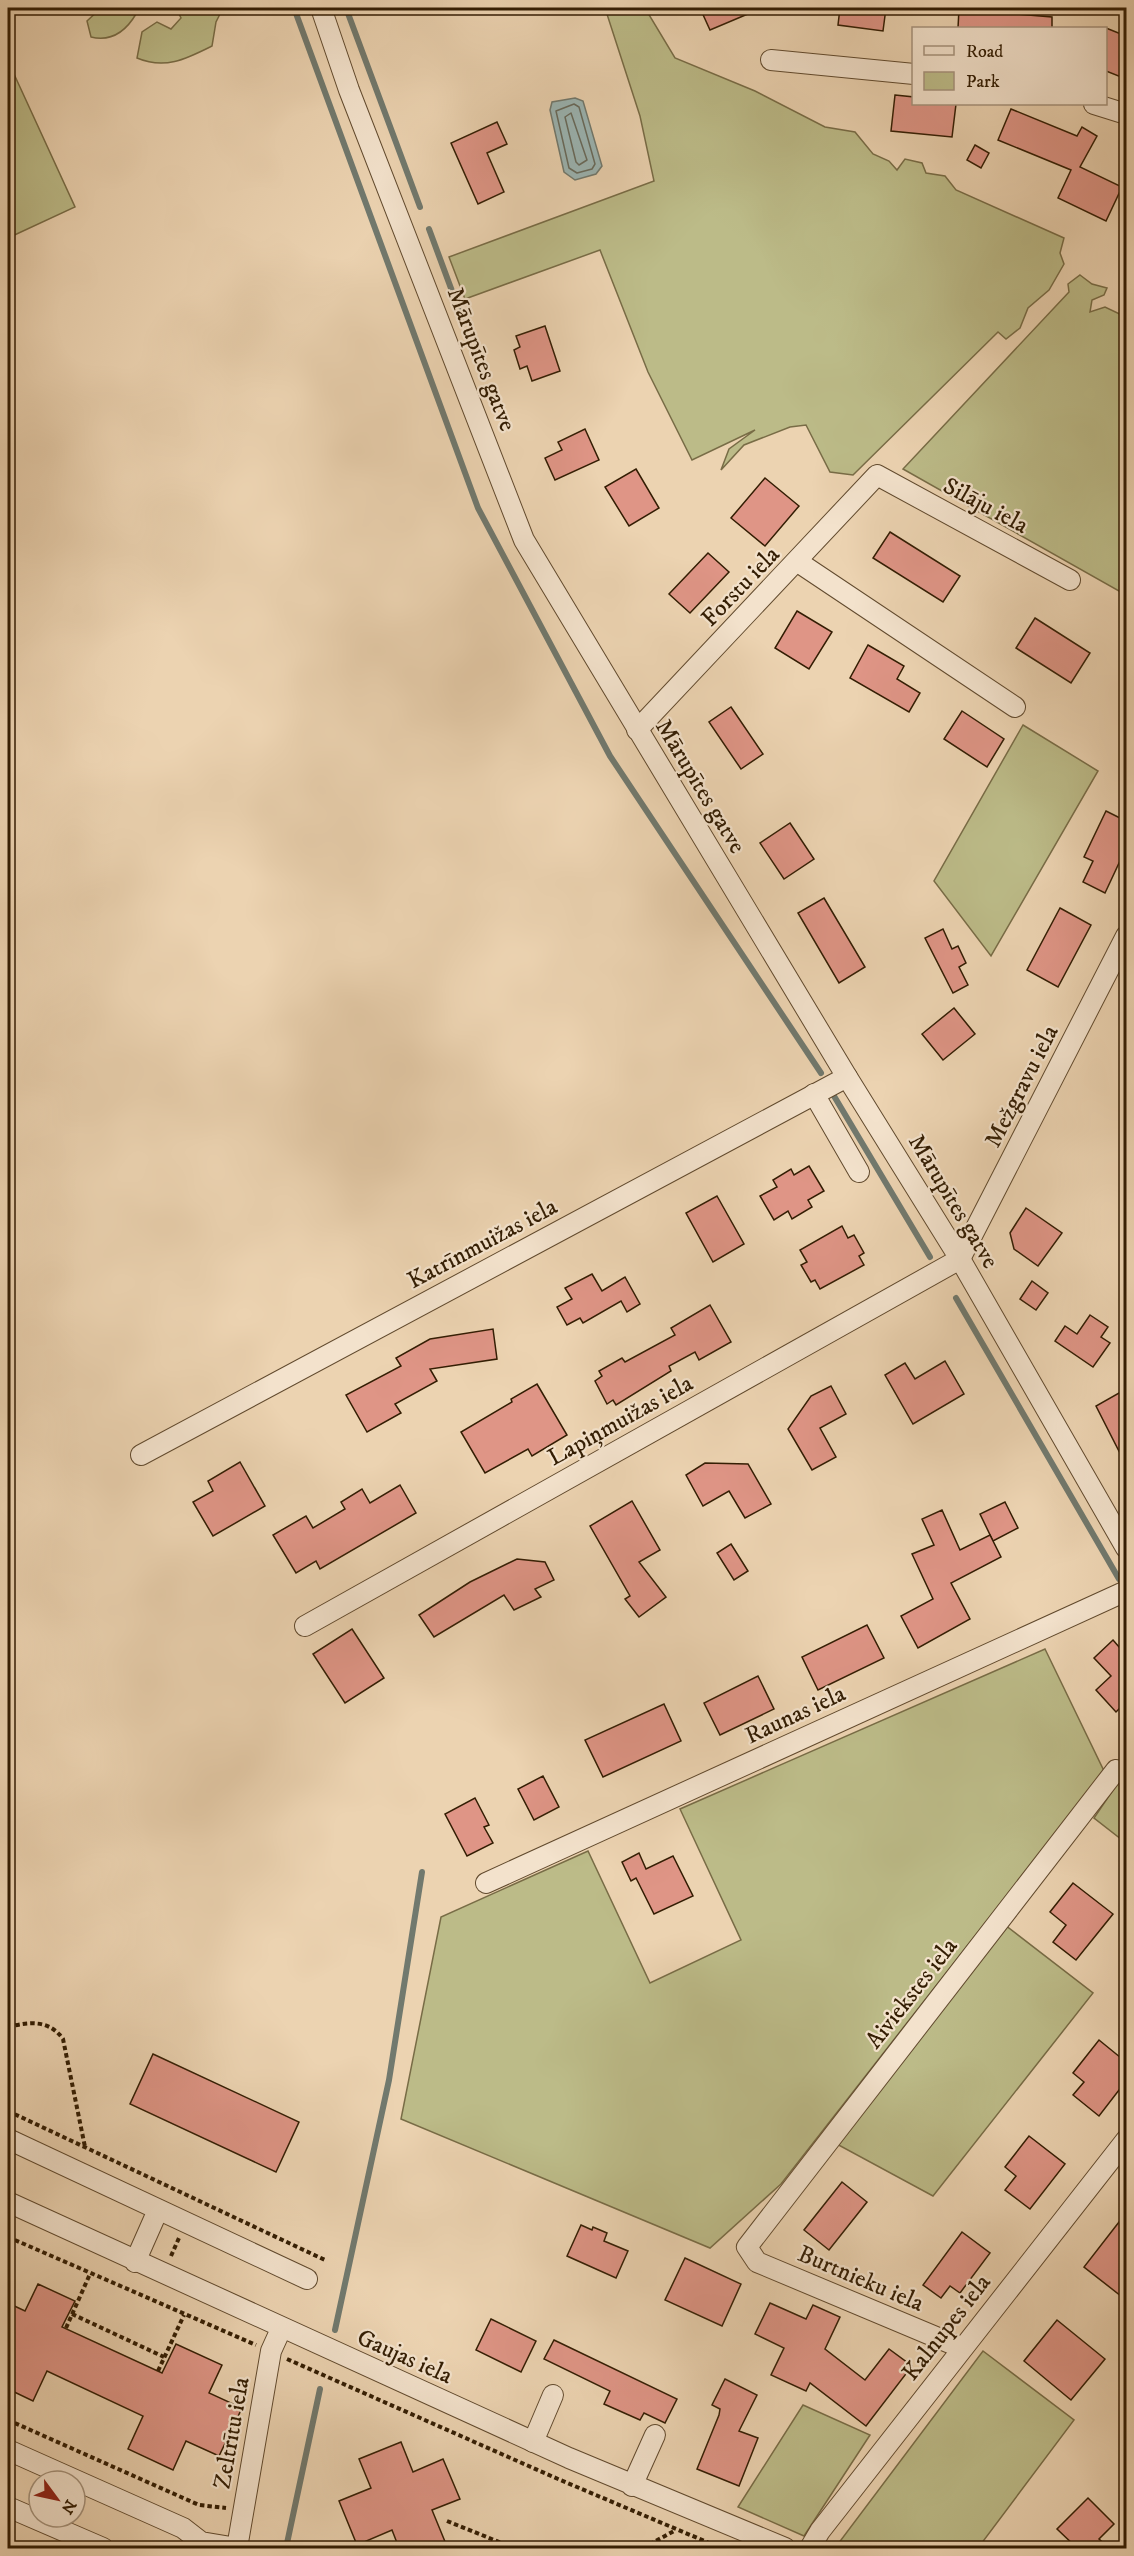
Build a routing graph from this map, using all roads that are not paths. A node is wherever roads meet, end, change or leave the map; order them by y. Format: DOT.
graph roads {
  1 [pos="321,8"];
  2 [pos="771,60"];
  3 [pos="912,74"];
  4 [pos="1097,105"];
  5 [pos="1126,114"];
  6 [pos="877,475"];
  7 [pos="798,562"];
  8 [pos="1070,580"];
  9 [pos="1015,707"];
  10 [pos="637,730"];
  11 [pos="1126,936"];
  12 [pos="847,1077"];
  13 [pos="814,1094"];
  14 [pos="859,1172"];
  15 [pos="960,1259"];
  16 [pos="141,1455"];
  17 [pos="1126,1548"];
  18 [pos="1126,1591"];
  19 [pos="305,1626"];
  20 [pos="1116,1770"];
  21 [pos="486,1883"];
  22 [pos="8,2139"];
  23 [pos="1126,2140"];
  24 [pos="8,2202"];
  25 [pos="158,2210"];
  26 [pos="747,2247"];
  27 [pos="135,2262"];
  28 [pos="307,2279"];
  29 [pos="281,2329"];
  30 [pos="962,2348"];
  31 [pos="553,2395"];
  32 [pos="654,2435"];
  33 [pos="533,2442"];
  34 [pos="8,2450"];
  35 [pos="632,2486"];
  36 [pos="8,2507"];
  37 [pos="198,2545"];
  38 [pos="103,2548"];
  39 [pos="237,2548"];
  40 [pos="785,2548"];
  41 [pos="810,2548"];
  1 -- 10 [label="street, Mārupītes gatve"];
  2 -- 3 [label="street"];
  4 -- 5 [label="street"];
  6 -- 7 [label="street, Forstu iela"];
  6 -- 8 [label="street, Silāju iela"];
  7 -- 9 [label="street"];
  7 -- 10 [label="street, Forstu iela"];
  10 -- 12 [label="street, Mārupītes gatve"];
  11 -- 15 [label="street, Mežgravu iela"];
  12 -- 13 [label="street, Katrīnmuižas iela"];
  12 -- 15 [label="street, Mārupītes gatve"];
  13 -- 14 [label="street"];
  13 -- 16 [label="street, Katrīnmuižas iela"];
  15 -- 17 [label="street, Mārupītes gatve"];
  15 -- 19 [label="street, Lapiņmuižas iela"];
  18 -- 21 [label="street, Raunas iela"];
  20 -- 26 [label="street, Aiviekstes iela"];
  22 -- 25 [label="street"];
  23 -- 30 [label="street, Kalnupes iela"];
  24 -- 27 [label="street, Gaujas iela"];
  25 -- 27 [label="street"];
  25 -- 28 [label="street"];
  26 -- 30 [label="street, Burtnieku iela"];
  27 -- 29 [label="street, Gaujas iela"];
  29 -- 33 [label="street, Gaujas iela"];
  29 -- 39 [label="street, Zeltrītu iela"];
  30 -- 41 [label="street, Kalnupes iela"];
  31 -- 33 [label="street"];
  32 -- 35 [label="street"];
  33 -- 35 [label="street, Gaujas iela"];
  34 -- 37 [label="street"];
  35 -- 40 [label="street, Gaujas iela"];
  36 -- 38 [label="street"];
  37 -- 39 [label="street"];
}
